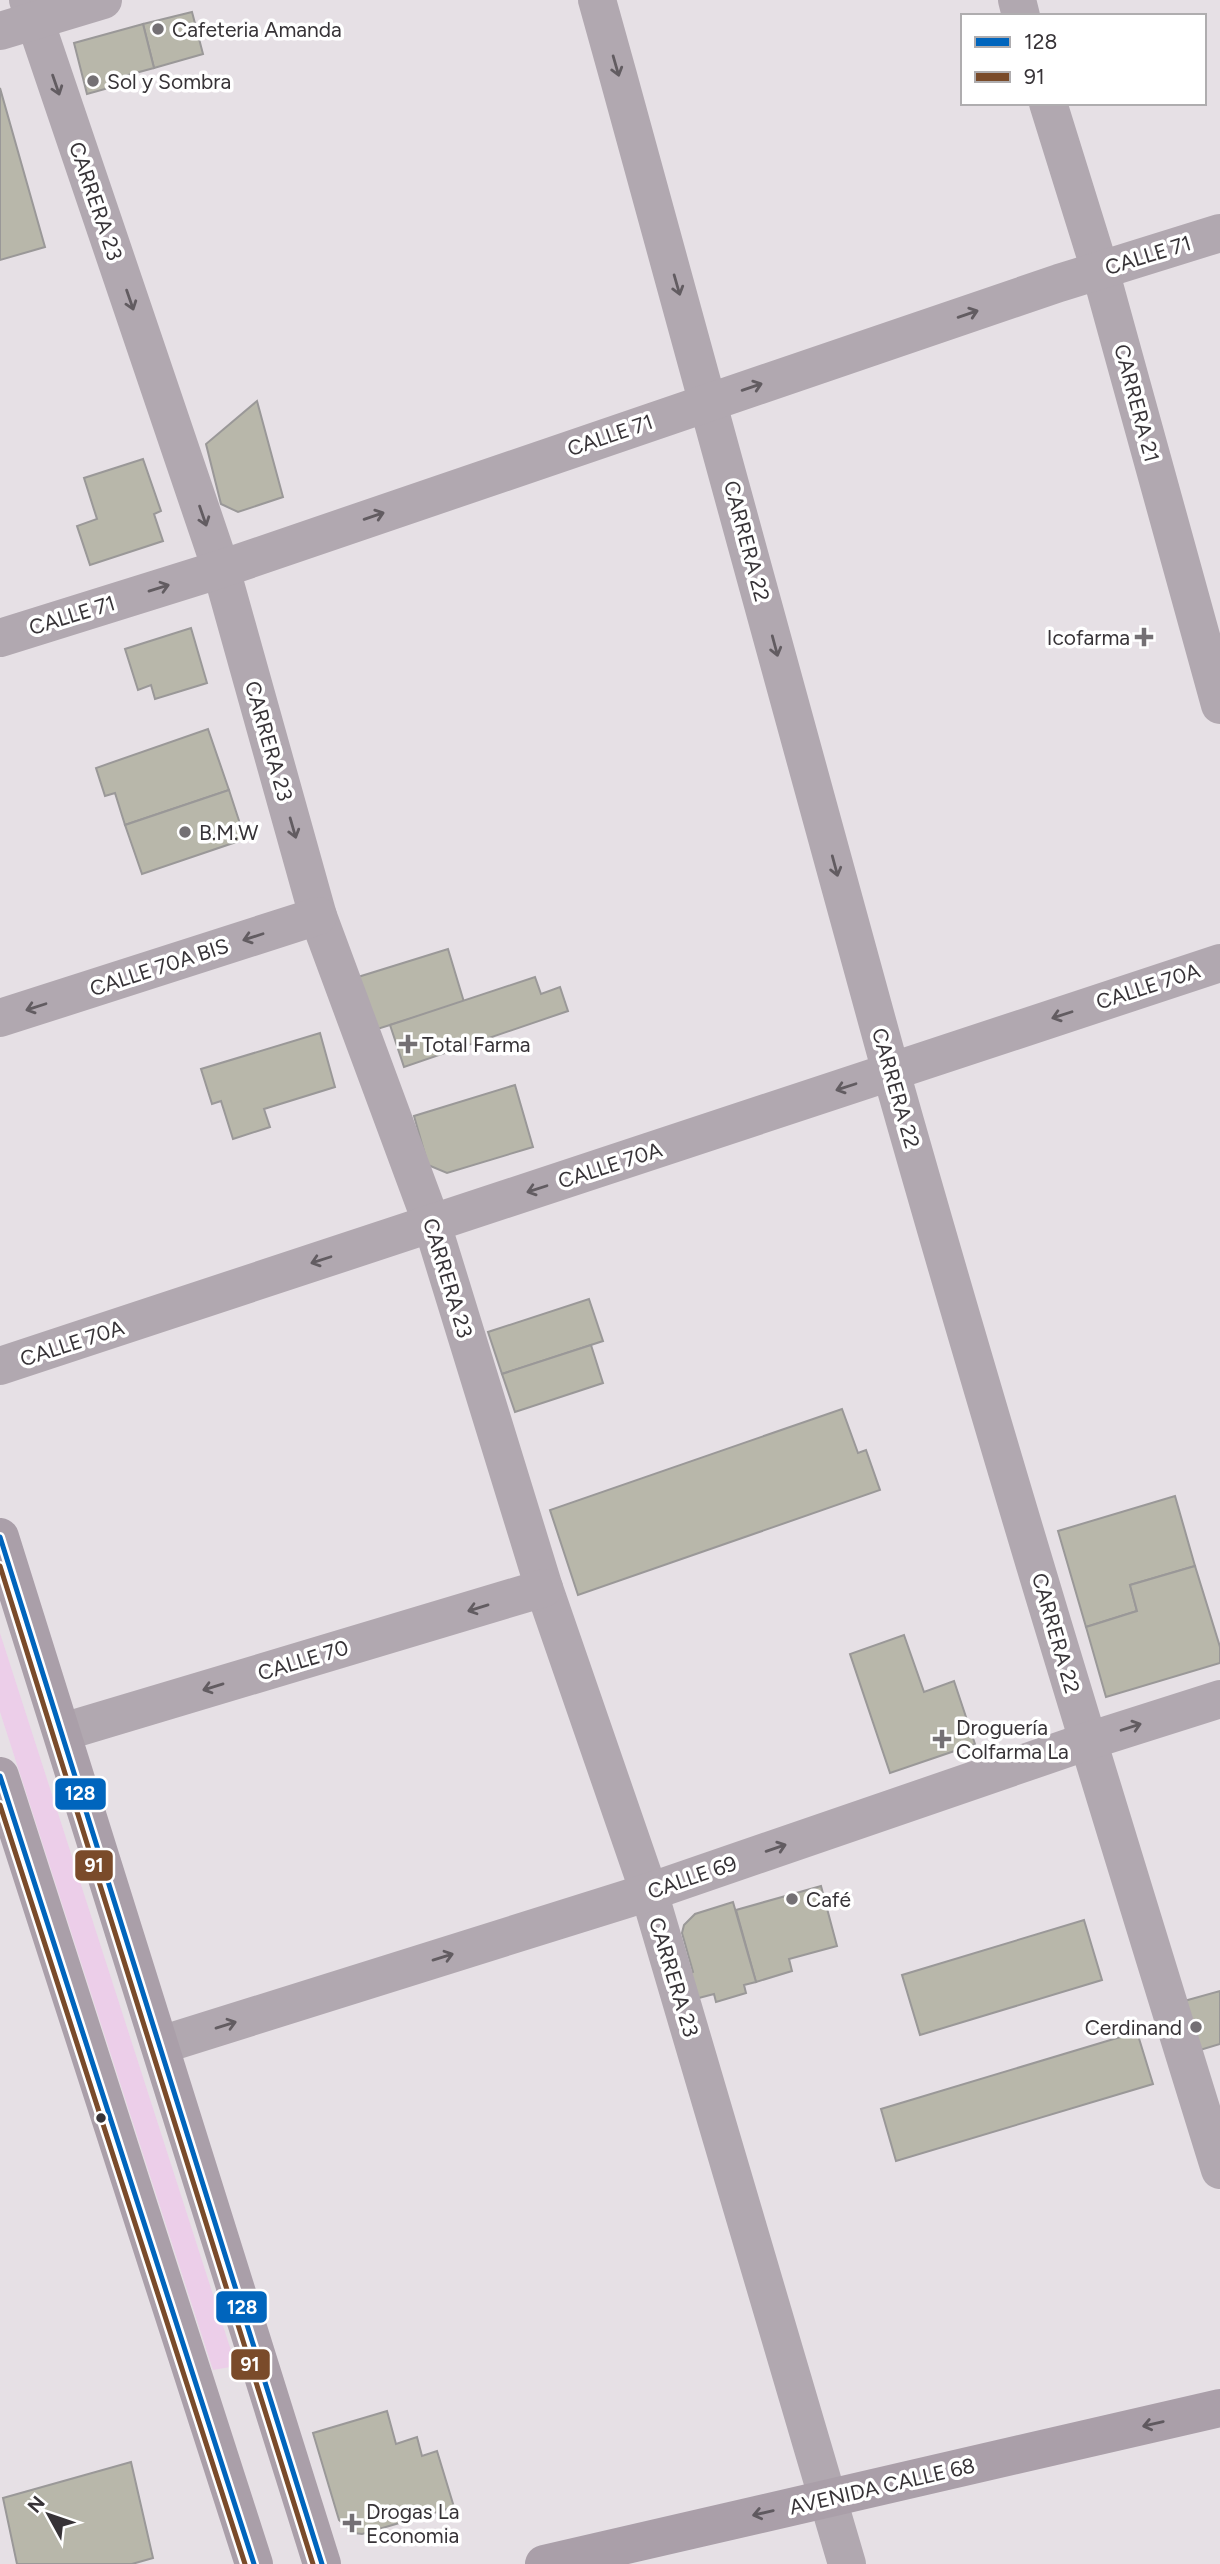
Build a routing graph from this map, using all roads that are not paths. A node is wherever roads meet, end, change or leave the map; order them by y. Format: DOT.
graph roads {
  1 [pos="103,0"];
  2 [pos="597,0"];
  3 [pos="21,17"];
  4 [pos="1049,105"];
  5 [pos="1220,233"];
  6 [pos="1100,270"];
  7 [pos="709,402"];
  8 [pos="221,569"];
  9 [pos="0,638"];
  10 [pos="1220,705"];
  11 [pos="318,916"];
  12 [pos="1220,963"];
  13 [pos="0,1018"];
  14 [pos="890,1072"];
  15 [pos="432,1224"];
  16 [pos="0,1366"];
  17 [pos="0,1537"];
  18 [pos="544,1588"];
  19 [pos="1220,1699"];
  20 [pos="63,1731"];
  21 [pos="1088,1741"];
  22 [pos="0,1776"];
  23 [pos="649,1892"];
  24 [pos="161,2045"];
  25 [pos="1220,2170"];
  26 [pos="1220,2408"];
  27 [pos="829,2498"];
  28 [pos="254,2564"];
  29 [pos="322,2564"];
  30 [pos="544,2564"];
  31 [pos="847,2564"];
  1 -- 3 [label="street"];
  2 -- 7 [label="street, CARRERA 22, one-way"];
  3 -- 8 [label="street, CARRERA 23, one-way"];
  4 -- 6 [label="street, CARRERA 21"];
  5 -- 6 [label="street, CALLE 71"];
  7 -- 6 [label="street, CALLE 71, one-way"];
  6 -- 10 [label="street, CARRERA 21"];
  8 -- 7 [label="street, CALLE 71, one-way"];
  7 -- 14 [label="street, CARRERA 22, one-way"];
  9 -- 8 [label="street, CALLE 71, one-way"];
  8 -- 11 [label="street, CARRERA 23, one-way"];
  11 -- 13 [label="street, CALLE 70A BIS, one-way"];
  11 -- 15 [label="street, CARRERA 23"];
  12 -- 14 [label="street, CALLE 70A, one-way"];
  14 -- 15 [label="street, CALLE 70A, one-way"];
  14 -- 21 [label="street, CARRERA 22"];
  15 -- 16 [label="street, CALLE 70A, one-way"];
  15 -- 18 [label="street, CARRERA 23"];
  17 -- 20 [label="main road"];
  18 -- 20 [label="street, CALLE 70, one-way"];
  18 -- 23 [label="street, CARRERA 23"];
  21 -- 19 [label="street, CALLE 69, one-way"];
  20 -- 24 [label="main road"];
  23 -- 21 [label="street, CALLE 69, one-way"];
  21 -- 25 [label="street, CARRERA 22"];
  22 -- 28 [label="main road"];
  24 -- 23 [label="street, CALLE 69, one-way"];
  23 -- 27 [label="street, CARRERA 23"];
  24 -- 29 [label="main road"];
  26 -- 27 [label="main road, AVENIDA CALLE 68, one-way"];
  27 -- 30 [label="main road, AVENIDA CALLE 68, one-way"];
  27 -- 31 [label="street, CARRERA 23"];
}
